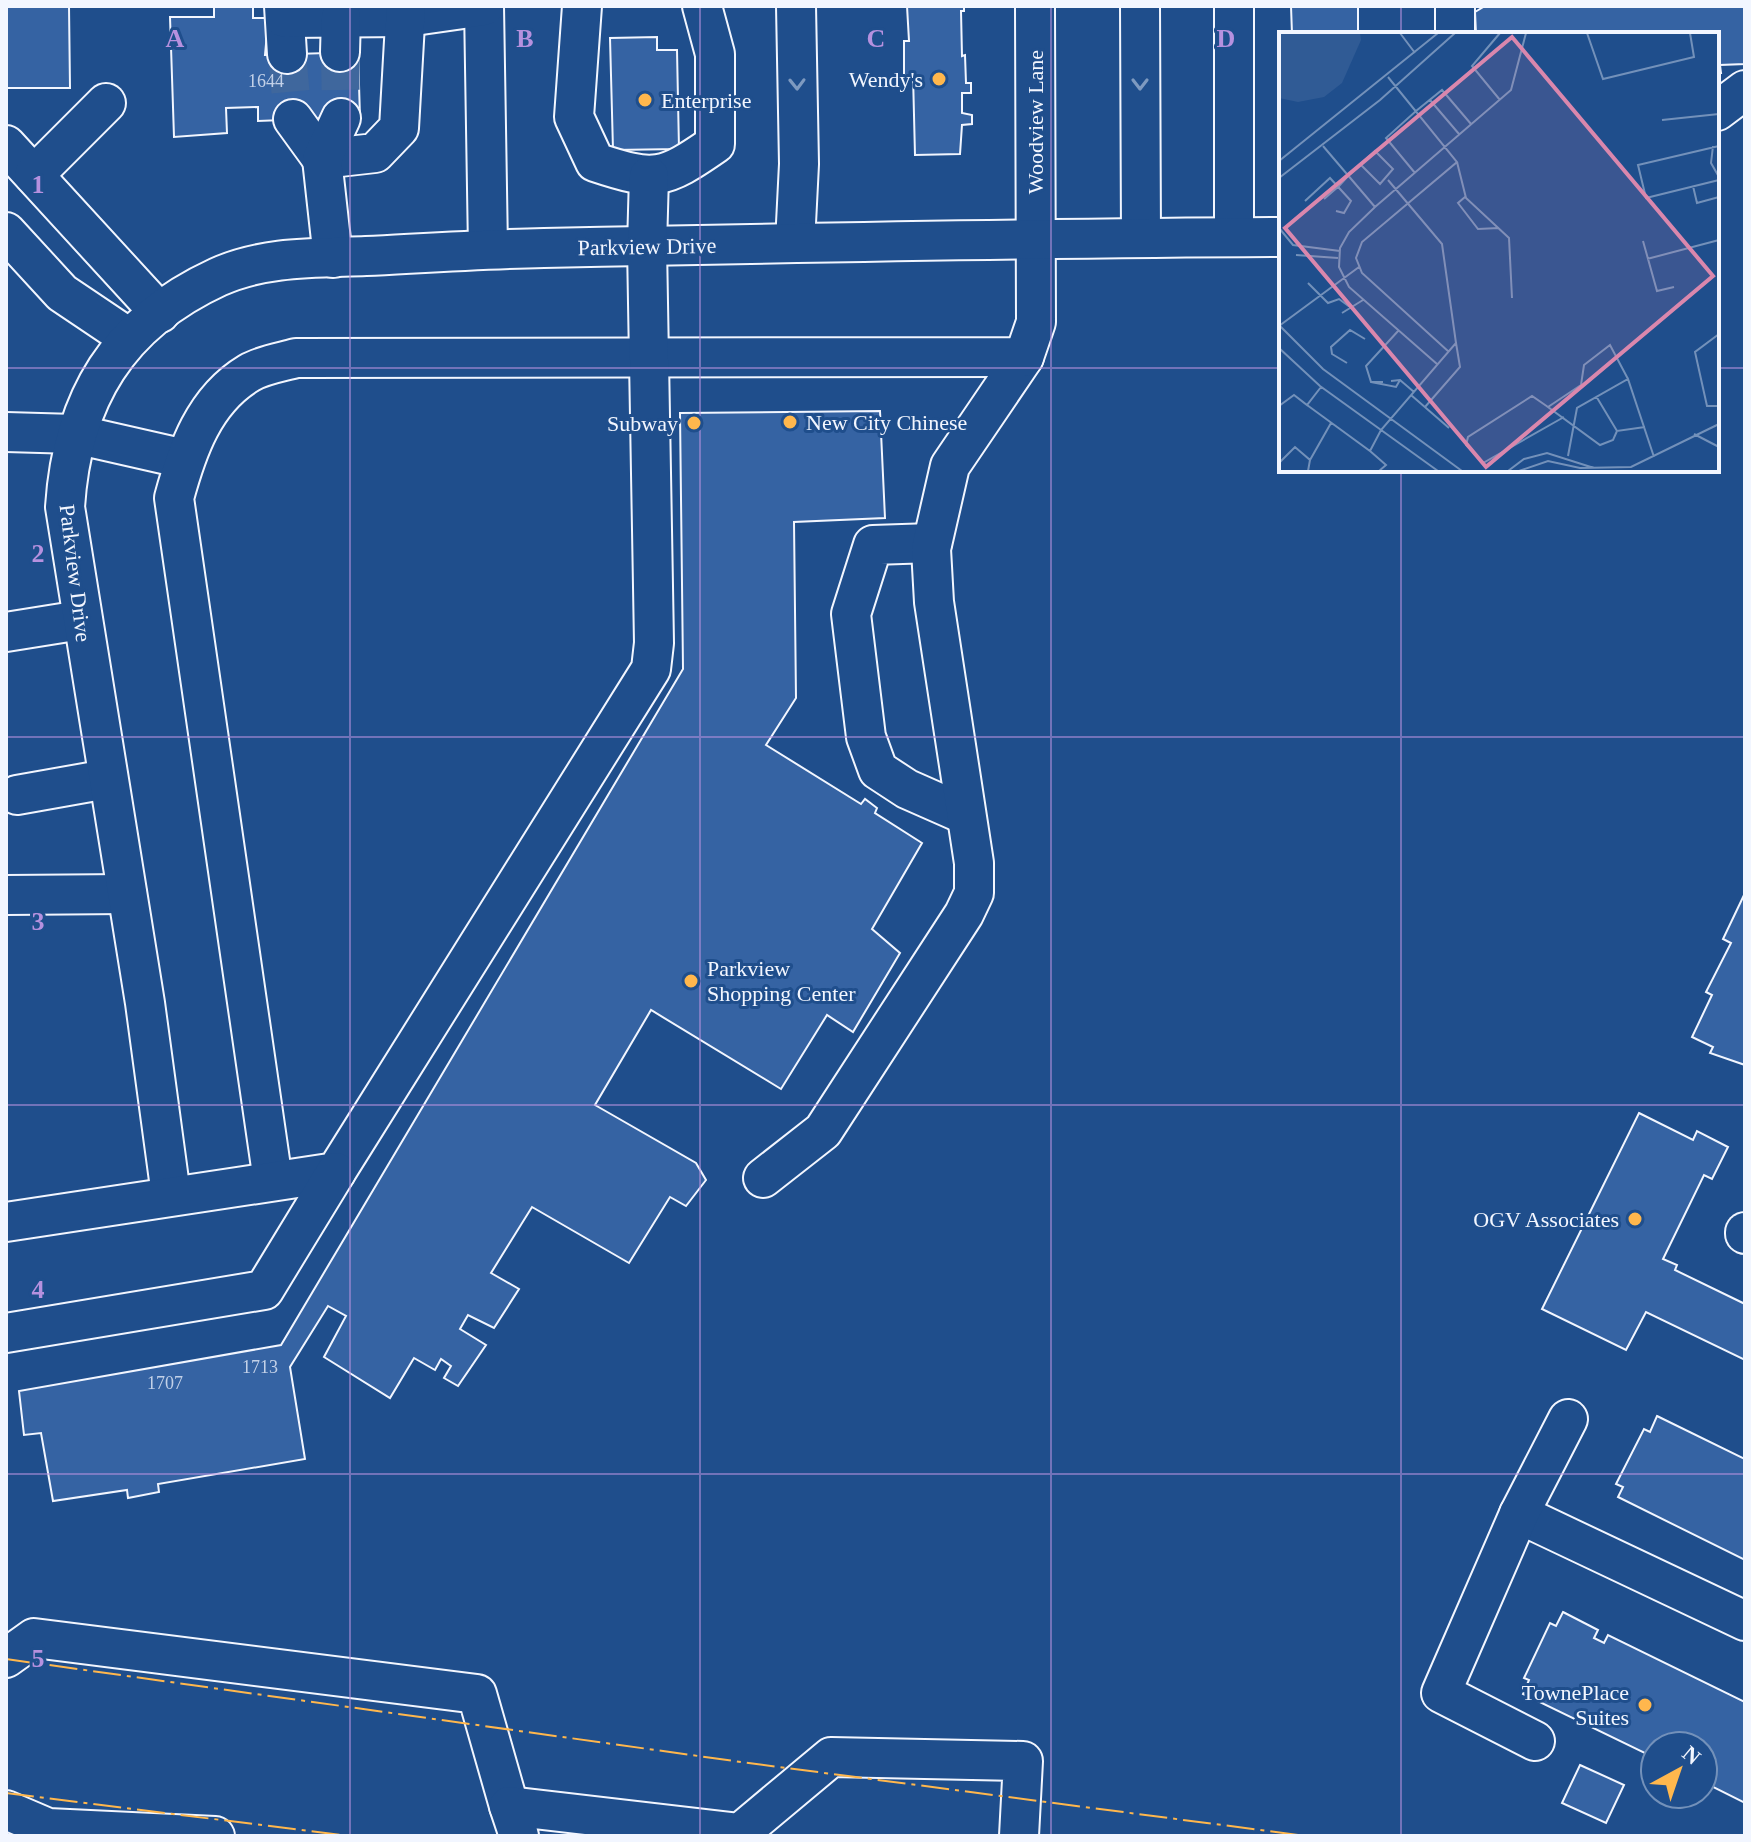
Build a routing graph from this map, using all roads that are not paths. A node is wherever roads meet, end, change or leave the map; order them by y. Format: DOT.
graph roads {
  1 [pos="484,6"];
  2 [pos="582,6"];
  3 [pos="702,6"];
  4 [pos="796,6"];
  5 [pos="1035,6"];
  6 [pos="1140,6"];
  7 [pos="1234,6"];
  8 [pos="1455,6"];
  9 [pos="406,11"];
  10 [pos="285,26"];
  11 [pos="1455,32"];
  12 [pos="106,103"];
  13 [pos="341,118"];
  14 [pos="293,119"];
  15 [pos="6,145"];
  16 [pos="322,159"];
  17 [pos="34,175"];
  18 [pos="649,176"];
  19 [pos="6,232"];
  20 [pos="1234,237"];
  21 [pos="1279,237"];
  22 [pos="1036,238"];
  23 [pos="1141,238"];
  24 [pos="795,243"];
  25 [pos="647,246"];
  26 [pos="488,249"];
  27 [pos="333,258"];
  28 [pos="160,313"];
  29 [pos="129,338"];
  30 [pos="648,356"];
  31 [pos="1024,357"];
  32 [pos="6,432"];
  33 [pos="75,434"];
  34 [pos="185,459"];
  35 [pos="932,543"];
  36 [pos="81,620"];
  37 [pos="6,632"];
  38 [pos="107,779"];
  39 [pos="17,795"];
  40 [pos="966,815"];
  41 [pos="127,894"];
  42 [pos="6,895"];
  43 [pos="336,1172"];
  44 [pos="763,1178"];
  45 [pos="273,1181"];
  46 [pos="171,1195"];
  47 [pos="6,1222"];
  48 [pos="6,1333"];
  49 [pos="1568,1419"];
  50 [pos="1519,1514"];
  51 [pos="1745,1621"];
  52 [pos="6,1658"];
  53 [pos="1535,1741"];
  54 [pos="6,1810"];
  55 [pos="514,1821"];
  56 [pos="740,1834"];
  57 [pos="215,1836"];
  58 [pos="1019,1836"];
  1 -- 9 [label="street"];
  1 -- 26 [label="street"];
  2 -- 18 [label="street"];
  3 -- 18 [label="street"];
  4 -- 24 [label="street, one-way"];
  5 -- 22 [label="street, Woodview Lane"];
  6 -- 23 [label="street, one-way"];
  7 -- 20 [label="street"];
  8 -- 11 [label="street"];
  9 -- 10 [label="street"];
  9 -- 16 [label="street"];
  12 -- 17 [label="street"];
  13 -- 16 [label="street"];
  14 -- 16 [label="street"];
  15 -- 17 [label="street"];
  16 -- 27 [label="street"];
  17 -- 28 [label="street"];
  18 -- 25 [label="street"];
  19 -- 29 [label="street"];
  20 -- 21 [label="street, Parkview Drive"];
  20 -- 23 [label="street, Parkview Drive"];
  22 -- 23 [label="street, Parkview Drive"];
  22 -- 24 [label="street, Parkview Drive"];
  22 -- 31 [label="street, Woodview Lane"];
  24 -- 25 [label="street, Parkview Drive"];
  25 -- 26 [label="street, Parkview Drive"];
  25 -- 30 [label="street"];
  26 -- 27 [label="street, Parkview Drive"];
  27 -- 28 [label="street, Parkview Drive"];
  28 -- 29 [label="street, Parkview Drive"];
  29 -- 33 [label="street, Parkview Drive"];
  30 -- 31 [label="street"];
  30 -- 34 [label="street"];
  30 -- 43 [label="street"];
  31 -- 35 [label="street, Woodview Lane"];
  32 -- 33 [label="street"];
  33 -- 34 [label="street"];
  33 -- 36 [label="street, Parkview Drive"];
  34 -- 45 [label="street"];
  35 -- 40 [label="street, Woodview Lane"];
  35 -- 40 [label="street"];
  36 -- 37 [label="street"];
  36 -- 38 [label="street, Parkview Drive"];
  38 -- 39 [label="street"];
  38 -- 41 [label="street, Parkview Drive"];
  40 -- 44 [label="street, Woodview Lane"];
  41 -- 42 [label="street"];
  41 -- 46 [label="street, Parkview Drive"];
  43 -- 45 [label="street"];
  43 -- 48 [label="street"];
  45 -- 46 [label="street"];
  46 -- 47 [label="street"];
  49 -- 50 [label="street"];
  50 -- 51 [label="street"];
  50 -- 53 [label="street"];
  52 -- 55 [label="street"];
  54 -- 57 [label="street"];
  55 -- 56 [label="street"];
  56 -- 58 [label="street"];
}
